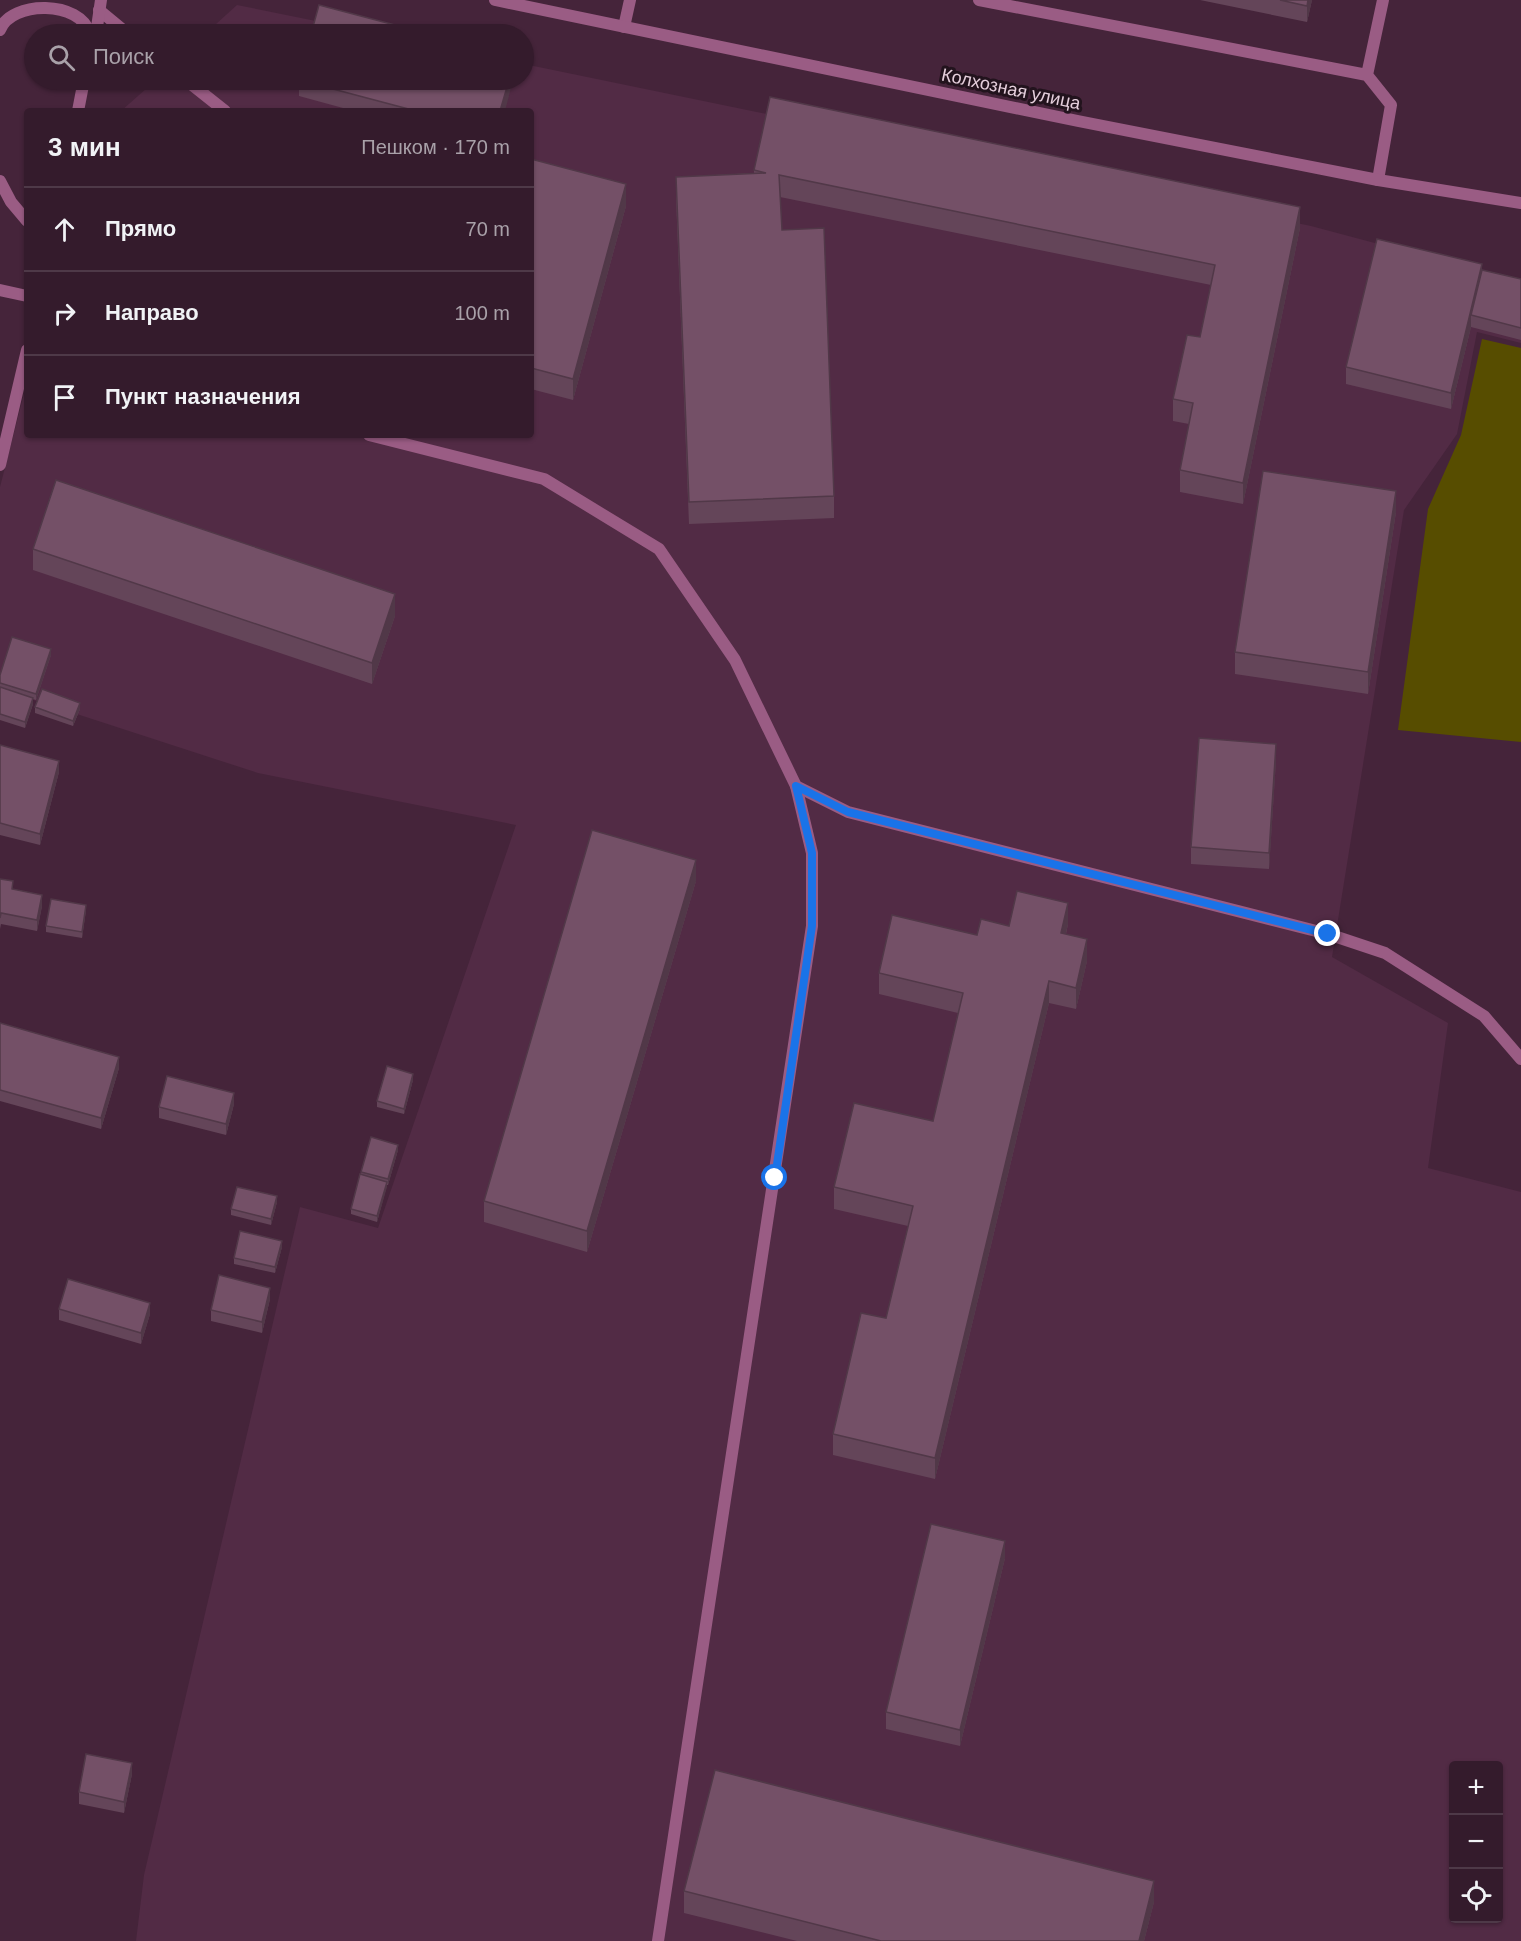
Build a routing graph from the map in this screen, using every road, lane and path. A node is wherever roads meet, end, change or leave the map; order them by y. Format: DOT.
graph roads {
  1 [pos="495,0"];
  2 [pos="630,0"];
  3 [pos="979,0"];
  4 [pos="1383,0"];
  5 [pos="100,5"];
  6 [pos="84,24"];
  7 [pos="97,24"];
  8 [pos="118,24"];
  9 [pos="624,27"];
  10 [pos="0,30"];
  11 [pos="1367,75"];
  12 [pos="82,90"];
  13 [pos="199,90"];
  14 [pos="79,108"];
  15 [pos="221,108"];
  16 [pos="1378,180"];
  17 [pos="0,181"];
  18 [pos="1521,203"];
  19 [pos="24,217"];
  20 [pos="0,290"];
  21 [pos="24,295"];
  22 [pos="24,363"];
  23 [pos="381,438"];
  24 [pos="0,465"];
  25 [pos="796,786"];
  26 [pos="1521,1059"];
  27 [pos="658,1941"];
  1 -- 9 [label="street, Колхозная улица"];
  2 -- 9 [label="street"];
  3 -- 11 [label="street"];
  4 -- 11 [label="street"];
  5 -- 7 [label="street"];
  5 -- 8 [label="street"];
  6 -- 10 [label="street"];
  9 -- 16 [label="street, Колхозная улица"];
  11 -- 16 [label="street"];
  12 -- 14 [label="street"];
  13 -- 15 [label="street"];
  16 -- 18 [label="street, Колхозная улица"];
  17 -- 19 [label="street"];
  20 -- 21 [label="street"];
  22 -- 24 [label="street"];
  23 -- 25 [label="street"];
  25 -- 26 [label="street"];
  25 -- 27 [label="street"];
}
